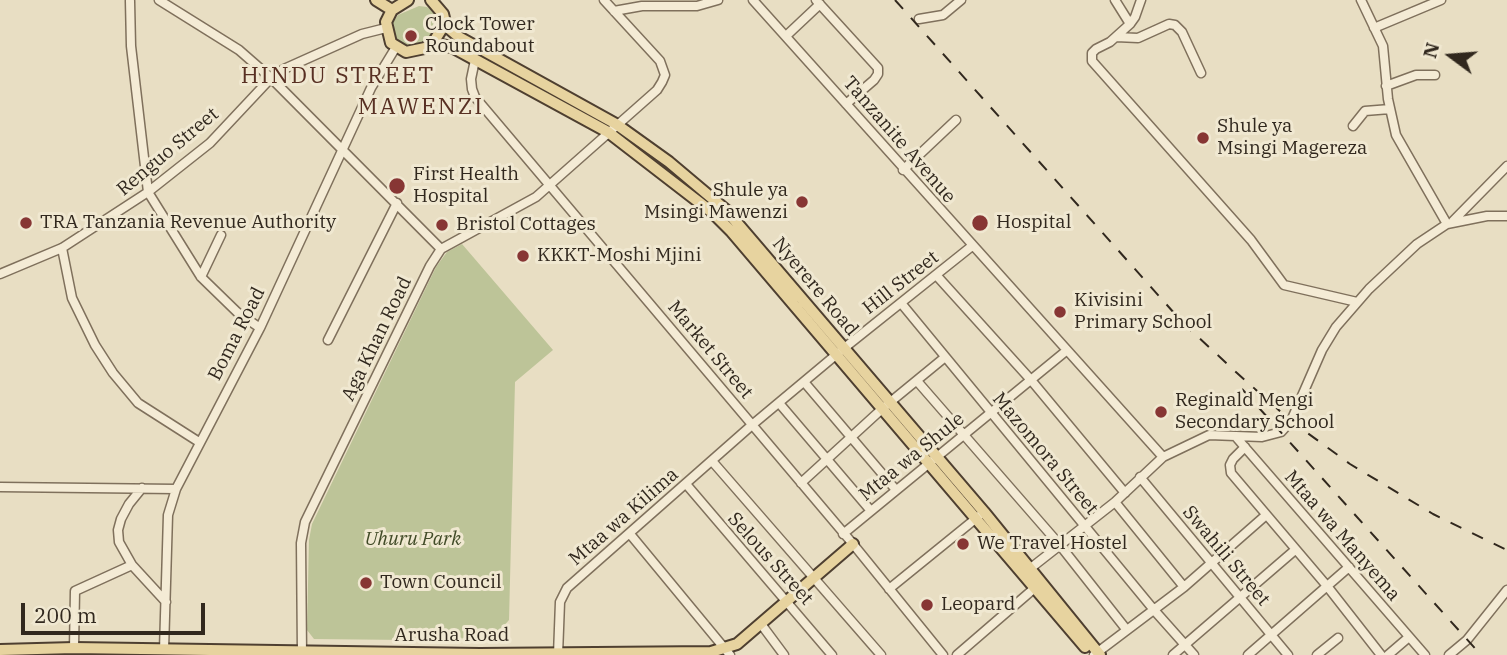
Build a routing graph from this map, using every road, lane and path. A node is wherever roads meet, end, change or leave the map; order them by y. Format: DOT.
graph roads {
  1 [pos="131,0"];
  2 [pos="159,0"];
  3 [pos="376,0"];
  4 [pos="408,0"];
  5 [pos="431,0"];
  6 [pos="604,0"];
  7 [pos="718,0"];
  8 [pos="961,0"];
  9 [pos="1115,0"];
  10 [pos="1141,0"];
  11 [pos="1362,0"];
  12 [pos="1441,0"];
  13 [pos="755,1"];
  14 [pos="818,2"];
  15 [pos="392,10"];
  16 [pos="614,11"];
  17 [pos="443,14"];
  18 [pos="919,19"];
  19 [pos="1130,24"];
  20 [pos="386,28"];
  21 [pos="1374,28"];
  22 [pos="786,36"];
  23 [pos="1116,37"];
  24 [pos="396,47"];
  25 [pos="425,48"];
  26 [pos="475,60"];
  27 [pos="1200,73"];
  28 [pos="1435,75"];
  29 [pos="271,78"];
  30 [pos="1386,86"];
  31 [pos="846,104"];
  32 [pos="1390,109"];
  33 [pos="956,120"];
  34 [pos="1353,125"];
  35 [pos="612,128"];
  36 [pos="344,150"];
  37 [pos="1507,166"];
  38 [pos="903,170"];
  39 [pos="549,186"];
  40 [pos="148,192"];
  41 [pos="397,203"];
  42 [pos="1507,216"];
  43 [pos="1450,223"];
  44 [pos="221,235"];
  45 [pos="972,246"];
  46 [pos="62,248"];
  47 [pos="441,249"];
  48 [pos="0,274"];
  49 [pos="937,276"];
  50 [pos="201,277"];
  51 [pos="1357,302"];
  52 [pos="901,303"];
  53 [pos="260,328"];
  54 [pos="328,340"];
  55 [pos="1066,351"];
  56 [pos="839,352"];
  57 [pos="944,358"];
  58 [pos="1031,380"];
  59 [pos="918,381"];
  60 [pos="804,383"];
  61 [pos="779,403"];
  62 [pos="886,406"];
  63 [pos="991,413"];
  64 [pos="752,425"];
  65 [pos="965,434"];
  66 [pos="851,437"];
  67 [pos="1236,437"];
  68 [pos="199,442"];
  69 [pos="1245,447"];
  70 [pos="1163,457"];
  71 [pos="825,459"];
  72 [pos="933,460"];
  73 [pos="712,461"];
  74 [pos="1140,477"];
  75 [pos="801,483"];
  76 [pos="685,484"];
  77 [pos="0,487"];
  78 [pos="142,488"];
  79 [pos="176,489"];
  80 [pos="896,490"];
  81 [pos="1125,493"];
  82 [pos="1115,502"];
  83 [pos="871,511"];
  84 [pos="980,515"];
  85 [pos="1265,516"];
  86 [pos="1084,525"];
  87 [pos="630,534"];
  88 [pos="843,534"];
  89 [pos="853,544"];
  90 [pos="1059,544"];
  91 [pos="1295,550"];
  92 [pos="1210,564"];
  93 [pos="132,565"];
  94 [pos="1349,567"];
  95 [pos="1026,571"];
  96 [pos="816,578"];
  97 [pos="1038,585"];
  98 [pos="1327,586"];
  99 [pos="1184,587"];
  100 [pos="889,589"];
  101 [pos="1507,590"];
  102 [pos="1240,599"];
  103 [pos="788,601"];
  104 [pos="166,603"];
  105 [pos="1154,610"];
  106 [pos="761,624"];
  107 [pos="1126,629"];
  108 [pos="1272,636"];
  109 [pos="1409,637"];
  110 [pos="1338,638"];
  111 [pos="1186,644"];
  112 [pos="74,648"];
  113 [pos="6,651"];
  114 [pos="727,652"];
  115 [pos="164,653"];
  116 [pos="302,653"];
  117 [pos="639,654"];
  118 [pos="1096,654"];
  119 [pos="558,655"];
  120 [pos="784,655"];
  121 [pos="832,655"];
  122 [pos="881,655"];
  123 [pos="943,655"];
  124 [pos="957,655"];
  125 [pos="1173,655"];
  126 [pos="1194,655"];
  127 [pos="1248,655"];
  128 [pos="1288,655"];
  129 [pos="1317,655"];
  130 [pos="1381,655"];
  131 [pos="1388,655"];
  132 [pos="1425,655"];
  133 [pos="1449,655"];
  1 -- 40 [label="street"];
  2 -- 29 [label="street"];
  3 -- 15 [label="main road"];
  4 -- 15 [label="main road"];
  5 -- 17 [label="main road"];
  6 -- 16 [label="street"];
  7 -- 16 [label="street"];
  8 -- 18 [label="street"];
  9 -- 19 [label="street"];
  10 -- 19 [label="street"];
  11 -- 21 [label="street"];
  12 -- 21 [label="street"];
  13 -- 22 [label="street, Tanzanite Avenue"];
  14 -- 22 [label="street"];
  14 -- 31 [label="street"];
  15 -- 20 [label="main road"];
  16 -- 35 [label="street"];
  17 -- 25 [label="main road"];
  17 -- 35 [label="main road, Nyerere Road"];
  19 -- 23 [label="street"];
  20 -- 24 [label="main road"];
  20 -- 29 [label="street, Renguo Street"];
  21 -- 30 [label="street"];
  22 -- 31 [label="street, Tanzanite Avenue"];
  23 -- 27 [label="street"];
  23 -- 51 [label="street"];
  24 -- 25 [label="main road"];
  24 -- 36 [label="street, Boma Road"];
  25 -- 26 [label="main road, Nyerere Road"];
  26 -- 35 [label="main road, Nyerere Road"];
  26 -- 39 [label="street, Market Street"];
  28 -- 30 [label="street"];
  29 -- 36 [label="street"];
  29 -- 40 [label="street, Renguo Street"];
  30 -- 32 [label="street"];
  31 -- 38 [label="street, Tanzanite Avenue"];
  32 -- 34 [label="street"];
  32 -- 43 [label="street"];
  33 -- 38 [label="street"];
  35 -- 39 [label="street"];
  35 -- 56 [label="main road, Nyerere Road"];
  36 -- 41 [label="street"];
  36 -- 53 [label="street, Boma Road"];
  37 -- 43 [label="street"];
  38 -- 45 [label="street, Tanzanite Avenue"];
  39 -- 47 [label="street"];
  39 -- 64 [label="street, Market Street"];
  40 -- 46 [label="street, Renguo Street"];
  40 -- 50 [label="street"];
  41 -- 47 [label="street"];
  41 -- 54 [label="street"];
  42 -- 43 [label="street"];
  43 -- 51 [label="street"];
  44 -- 50 [label="street"];
  45 -- 49 [label="street, Hill Street"];
  45 -- 55 [label="street, Tanzanite Avenue"];
  46 -- 48 [label="street, Renguo Street"];
  46 -- 68 [label="street"];
  47 -- 116 [label="street, Aga Khan Road"];
  49 -- 52 [label="street, Hill Street"];
  49 -- 58 [label="street"];
  50 -- 53 [label="street"];
  51 -- 67 [label="street"];
  52 -- 56 [label="street, Hill Street"];
  52 -- 57 [label="street, Mazomora Street"];
  53 -- 68 [label="street, Boma Road"];
  55 -- 58 [label="street, Mtaa wa Shule"];
  55 -- 70 [label="street, Tanzanite Avenue"];
  56 -- 60 [label="street, Hill Street"];
  56 -- 62 [label="main road, Nyerere Road"];
  57 -- 59 [label="street"];
  57 -- 63 [label="street, Mazomora Street"];
  58 -- 63 [label="street, Mtaa wa Shule"];
  58 -- 81 [label="street"];
  59 -- 62 [label="street"];
  59 -- 65 [label="street"];
  60 -- 61 [label="street, Hill Street"];
  60 -- 66 [label="street"];
  61 -- 64 [label="street, Hill Street"];
  61 -- 71 [label="street"];
  62 -- 66 [label="street"];
  62 -- 72 [label="main road, Nyerere Road"];
  63 -- 65 [label="street, Mtaa wa Shule"];
  63 -- 86 [label="street, Mazomora Street"];
  64 -- 73 [label="street, Mtaa wa Kilima"];
  64 -- 75 [label="street, Market Street"];
  65 -- 72 [label="street, Mtaa wa Shule"];
  65 -- 90 [label="street"];
  66 -- 71 [label="street"];
  66 -- 80 [label="street"];
  67 -- 69 [label="street, Mtaa wa Manyema"];
  67 -- 70 [label="street"];
  68 -- 79 [label="street, Boma Road"];
  69 -- 85 [label="street"];
  69 -- 94 [label="street, Mtaa wa Manyema"];
  70 -- 74 [label="street"];
  71 -- 75 [label="street"];
  71 -- 83 [label="street"];
  72 -- 80 [label="street, Mtaa wa Shule"];
  72 -- 84 [label="main road, Nyerere Road"];
  73 -- 76 [label="street, Mtaa wa Kilima"];
  73 -- 96 [label="street"];
  74 -- 81 [label="street"];
  74 -- 92 [label="street, Swahili Street"];
  75 -- 88 [label="street, Market Street"];
  76 -- 87 [label="street, Mtaa wa Kilima"];
  76 -- 103 [label="street, Selous Street"];
  77 -- 78 [label="street"];
  78 -- 79 [label="street"];
  78 -- 93 [label="street"];
  79 -- 104 [label="street, Boma Road"];
  80 -- 83 [label="street, Mtaa wa Shule"];
  81 -- 82 [label="street"];
  82 -- 86 [label="street"];
  82 -- 99 [label="street"];
  83 -- 88 [label="street, Mtaa wa Shule"];
  84 -- 95 [label="main road, Nyerere Road"];
  84 -- 100 [label="street"];
  85 -- 91 [label="street"];
  85 -- 92 [label="street"];
  86 -- 90 [label="street"];
  86 -- 105 [label="street, Mazomora Street"];
  87 -- 114 [label="street"];
  87 -- 119 [label="street, Mtaa wa Kilima"];
  88 -- 89 [label="street, Market Street"];
  89 -- 96 [label="main road, Arusha Road"];
  89 -- 100 [label="street, Market Street"];
  90 -- 95 [label="street"];
  90 -- 107 [label="street"];
  91 -- 98 [label="street"];
  91 -- 102 [label="street"];
  92 -- 99 [label="street"];
  92 -- 102 [label="street, Swahili Street"];
  93 -- 104 [label="street"];
  93 -- 112 [label="street"];
  94 -- 98 [label="street"];
  94 -- 109 [label="street, Mtaa wa Manyema"];
  95 -- 97 [label="main road, Nyerere Road"];
  96 -- 103 [label="main road, Arusha Road"];
  96 -- 122 [label="street"];
  97 -- 118 [label="main road, Nyerere Road"];
  97 -- 124 [label="street"];
  98 -- 108 [label="street"];
  98 -- 130 [label="street"];
  99 -- 105 [label="street"];
  100 -- 123 [label="street, Market Street"];
  101 -- 133 [label="street"];
  102 -- 108 [label="street, Swahili Street"];
  102 -- 111 [label="street"];
  103 -- 106 [label="main road, Arusha Road"];
  103 -- 121 [label="street, Selous Street"];
  104 -- 115 [label="street, Boma Road"];
  105 -- 107 [label="street"];
  105 -- 111 [label="street, Mazomora Street"];
  106 -- 114 [label="main road, Arusha Road"];
  106 -- 120 [label="street"];
  107 -- 118 [label="street"];
  108 -- 127 [label="street"];
  108 -- 128 [label="street, Swahili Street"];
  109 -- 131 [label="street"];
  109 -- 132 [label="street, Mtaa wa Manyema"];
  110 -- 129 [label="street"];
  111 -- 125 [label="street"];
  111 -- 126 [label="street, Mazomora Street"];
  112 -- 113 [label="main road, Arusha Road"];
  112 -- 115 [label="main road, Arusha Road"];
  114 -- 117 [label="main road, Arusha Road"];
  115 -- 116 [label="main road, Arusha Road"];
  116 -- 119 [label="main road, Arusha Road"];
  117 -- 119 [label="main road, Arusha Road"];
}
